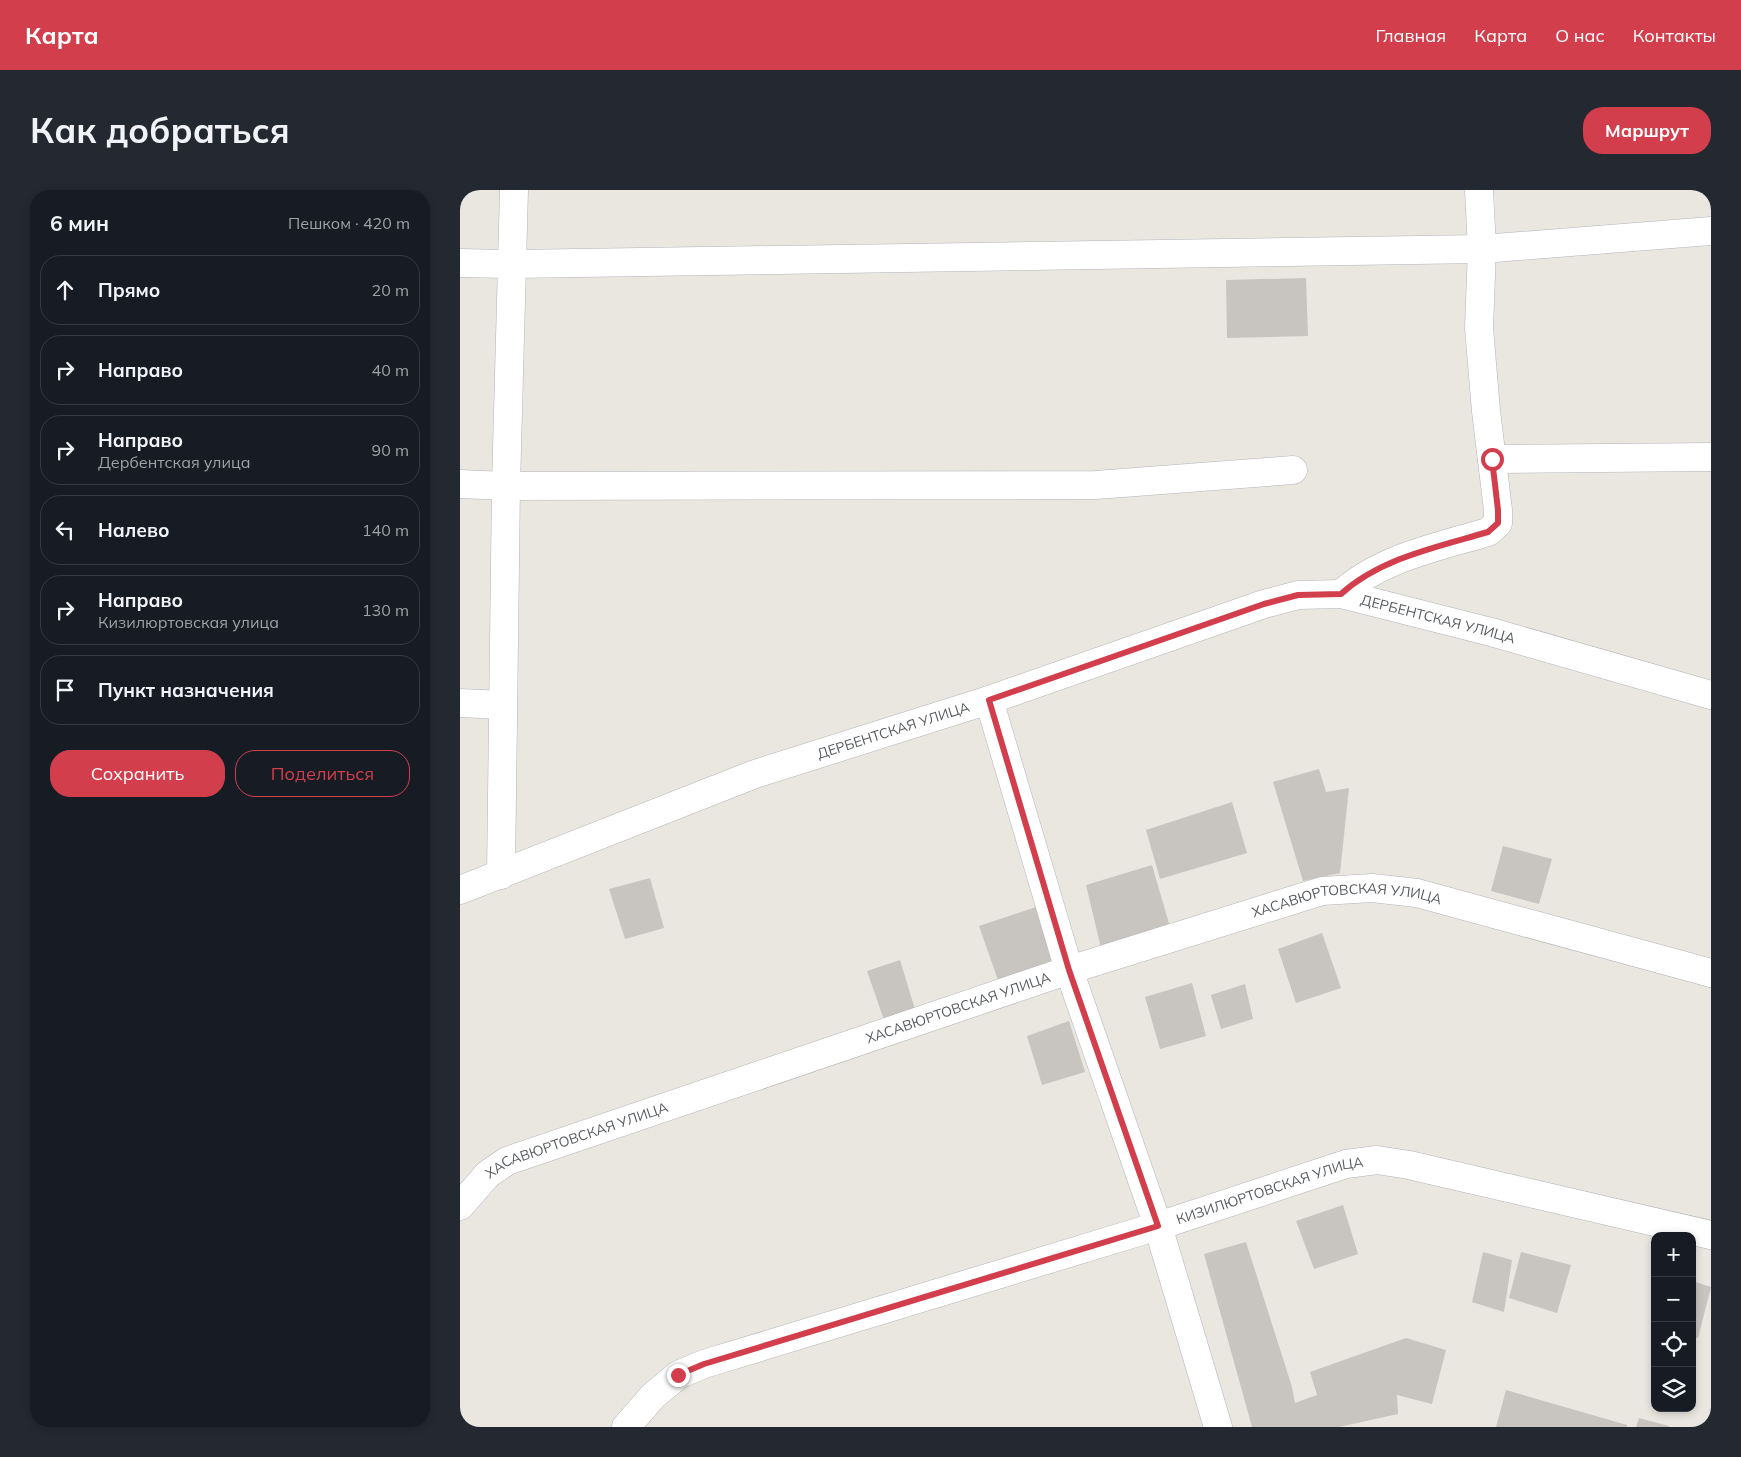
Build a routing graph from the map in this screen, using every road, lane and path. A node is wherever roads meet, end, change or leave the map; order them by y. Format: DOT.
graph roads {
  1 [pos="514,190"];
  2 [pos="1479,190"];
  3 [pos="1711,231"];
  4 [pos="1482,249"];
  5 [pos="460,263"];
  6 [pos="514,264"];
  7 [pos="1711,457"];
  8 [pos="1492,459"];
  9 [pos="1293,470"];
  10 [pos="460,484"];
  11 [pos="506,486"];
  12 [pos="1341,594"];
  13 [pos="1711,695"];
  14 [pos="989,700"];
  15 [pos="460,703"];
  16 [pos="503,705"];
  17 [pos="500,875"];
  18 [pos="460,890"];
  19 [pos="1069,970"];
  20 [pos="1711,973"];
  21 [pos="460,1206"];
  22 [pos="1158,1226"];
  23 [pos="1711,1235"];
  24 [pos="626,1427"];
  25 [pos="1218,1427"];
  1 -- 6 [label="street"];
  2 -- 4 [label="street"];
  3 -- 4 [label="street"];
  4 -- 6 [label="street"];
  4 -- 8 [label="street"];
  5 -- 6 [label="street"];
  6 -- 11 [label="street"];
  7 -- 8 [label="street"];
  8 -- 12 [label="street"];
  9 -- 11 [label="street"];
  10 -- 11 [label="street"];
  11 -- 16 [label="street"];
  12 -- 13 [label="street, ДЕРБЕНТСКАЯ УЛИЦА"];
  12 -- 14 [label="street, ДЕРБЕНТСКАЯ УЛИЦА"];
  14 -- 17 [label="street, ДЕРБЕНТСКАЯ УЛИЦА"];
  14 -- 19 [label="street"];
  15 -- 16 [label="street"];
  16 -- 17 [label="street"];
  17 -- 18 [label="street, ДЕРБЕНТСКАЯ УЛИЦА"];
  19 -- 20 [label="street, ХАСАВЮРТОВСКАЯ УЛИЦА"];
  19 -- 21 [label="street, ХАСАВЮРТОВСКАЯ УЛИЦА"];
  19 -- 22 [label="street"];
  22 -- 23 [label="street, КИЗИЛЮРТОВСКАЯ УЛИЦА"];
  22 -- 24 [label="street, КИЗИЛЮРТОВСКАЯ УЛИЦА"];
  22 -- 25 [label="street"];
}
